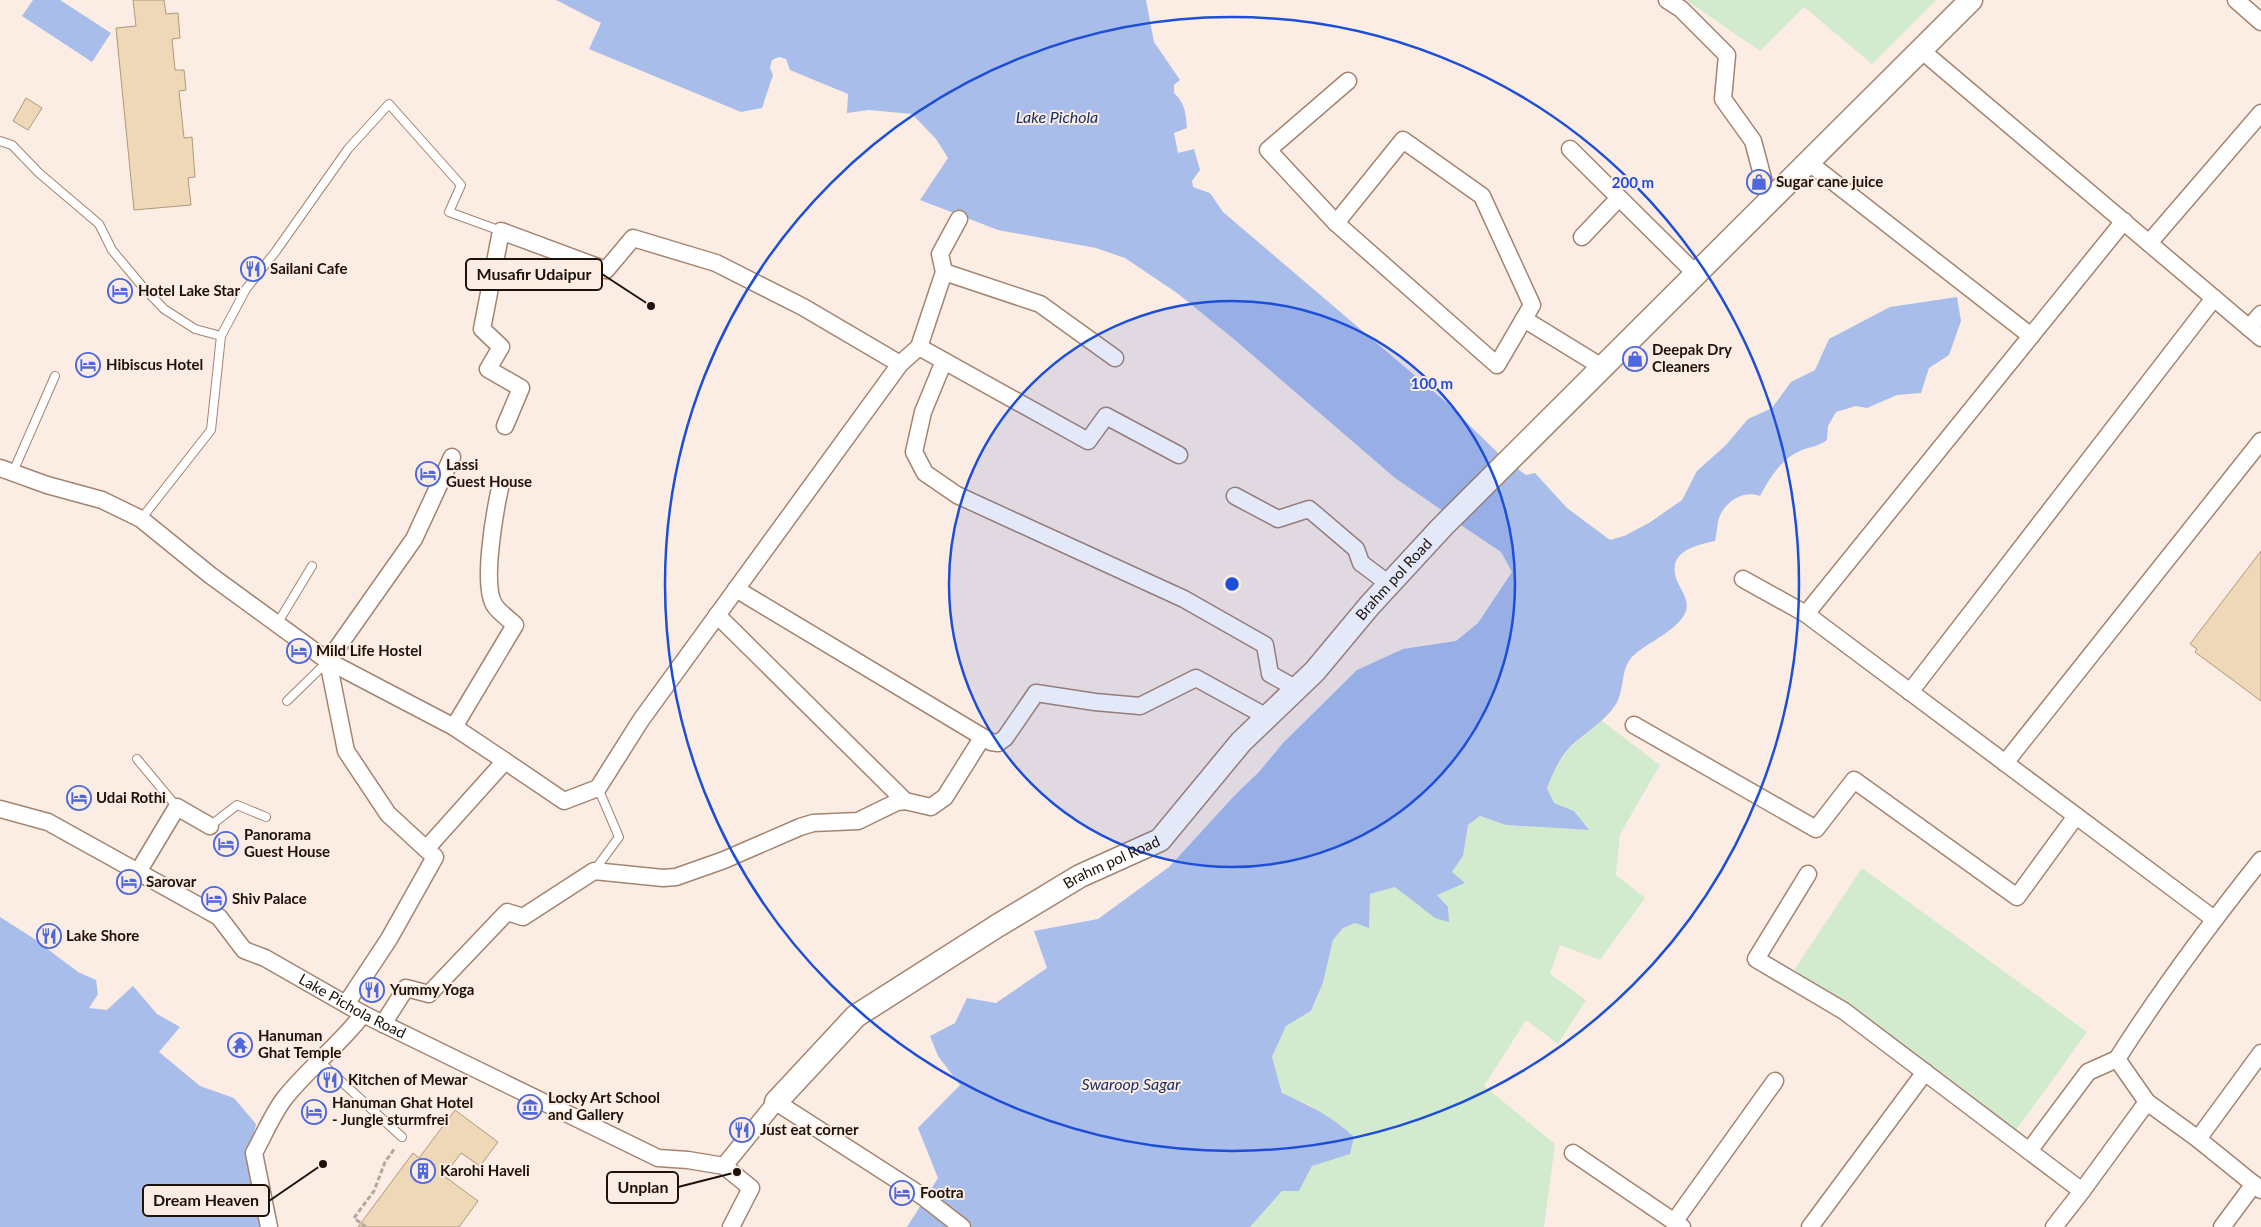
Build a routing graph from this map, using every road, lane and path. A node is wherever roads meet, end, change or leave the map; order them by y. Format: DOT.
graph roads {
  1 [pos="1668,0"];
  2 [pos="1971,0"];
  3 [pos="2236,0"];
  4 [pos="2261,22"];
  5 [pos="1921,50"];
  6 [pos="1348,81"];
  7 [pos="2261,113"];
  8 [pos="0,142"];
  9 [pos="1570,149"];
  10 [pos="1808,162"];
  11 [pos="1619,198"];
  12 [pos="1769,201"];
  13 [pos="958,219"];
  14 [pos="2124,221"];
  15 [pos="1336,223"];
  16 [pos="502,231"];
  17 [pos="1582,237"];
  18 [pos="2149,243"];
  19 [pos="944,272"];
  20 [pos="1696,274"];
  21 [pos="2214,298"];
  22 [pos="2261,314"];
  23 [pos="1524,319"];
  24 [pos="2255,333"];
  25 [pos="221,336"];
  26 [pos="2031,336"];
  27 [pos="918,347"];
  28 [pos="1115,358"];
  29 [pos="944,360"];
  30 [pos="900,364"];
  31 [pos="1602,367"];
  32 [pos="54,376"];
  33 [pos="505,426"];
  34 [pos="2261,441"];
  35 [pos="1179,455"];
  36 [pos="452,457"];
  37 [pos="6,470"];
  38 [pos="500,488"];
  39 [pos="1235,496"];
  40 [pos="140,519"];
  41 [pos="312,566"];
  42 [pos="1743,579"];
  43 [pos="1389,584"];
  44 [pos="736,589"];
  45 [pos="1806,614"];
  46 [pos="717,615"];
  47 [pos="277,624"];
  48 [pos="328,661"];
  49 [pos="1297,689"];
  50 [pos="1910,692"];
  51 [pos="288,701"];
  52 [pos="1268,717"];
  53 [pos="1634,725"];
  54 [pos="454,727"];
  55 [pos="982,738"];
  56 [pos="137,759"];
  57 [pos="505,761"];
  58 [pos="2005,763"];
  59 [pos="598,788"];
  60 [pos="905,801"];
  61 [pos="177,807"];
  62 [pos="0,809"];
  63 [pos="2076,816"];
  64 [pos="266,817"];
  65 [pos="210,826"];
  66 [pos="426,849"];
  67 [pos="2261,860"];
  68 [pos="594,871"];
  69 [pos="138,872"];
  70 [pos="1808,874"];
  71 [pos="2214,919"];
  72 [pos="346,1004"];
  73 [pos="363,1014"];
  74 [pos="383,1024"];
  75 [pos="2261,1053"];
  76 [pos="2117,1059"];
  77 [pos="318,1060"];
  78 [pos="1925,1072"];
  79 [pos="1775,1081"];
  80 [pos="776,1102"];
  81 [pos="2147,1102"];
  82 [pos="402,1137"];
  83 [pos="2198,1139"];
  84 [pos="2029,1152"];
  85 [pos="1573,1153"];
  86 [pos="724,1166"];
  87 [pos="2257,1187"];
  88 [pos="2082,1191"];
  89 [pos="1678,1224"];
  90 [pos="269,1227"];
  91 [pos="366,1227"];
  92 [pos="732,1227"];
  93 [pos="962,1227"];
  94 [pos="1810,1227"];
  95 [pos="2054,1227"];
  96 [pos="2222,1227"];
  1 -- 12 [label="street"];
  2 -- 5 [label="street, Brahm pol Road"];
  3 -- 4 [label="street"];
  5 -- 10 [label="street, Brahm pol Road"];
  5 -- 14 [label="street"];
  6 -- 15 [label="street"];
  7 -- 18 [label="street"];
  8 -- 25 [label="lane"];
  9 -- 11 [label="street"];
  10 -- 12 [label="street, Brahm pol Road"];
  10 -- 26 [label="street"];
  11 -- 17 [label="street"];
  11 -- 20 [label="street"];
  12 -- 20 [label="street, Brahm pol Road"];
  13 -- 19 [label="street"];
  14 -- 18 [label="street"];
  14 -- 26 [label="street"];
  15 -- 23 [label="street"];
  15 -- 23 [label="street"];
  16 -- 25 [label="lane"];
  16 -- 30 [label="street"];
  16 -- 33 [label="street"];
  18 -- 21 [label="street"];
  19 -- 27 [label="street"];
  19 -- 28 [label="street"];
  20 -- 31 [label="street, Brahm pol Road"];
  21 -- 24 [label="street"];
  21 -- 50 [label="street"];
  22 -- 24 [label="street"];
  23 -- 31 [label="street"];
  25 -- 40 [label="lane"];
  26 -- 45 [label="street"];
  27 -- 29 [label="street"];
  27 -- 30 [label="street"];
  29 -- 35 [label="street"];
  29 -- 49 [label="street"];
  30 -- 44 [label="street"];
  31 -- 43 [label="street, Brahm pol Road"];
  32 -- 37 [label="lane"];
  34 -- 58 [label="street"];
  36 -- 48 [label="street"];
  37 -- 40 [label="street"];
  38 -- 54 [label="street"];
  39 -- 43 [label="street"];
  40 -- 47 [label="street"];
  41 -- 47 [label="lane"];
  42 -- 45 [label="street"];
  43 -- 49 [label="street, Brahm pol Road"];
  44 -- 46 [label="street"];
  44 -- 55 [label="street"];
  45 -- 50 [label="street"];
  46 -- 59 [label="street"];
  46 -- 60 [label="street"];
  47 -- 48 [label="street"];
  48 -- 51 [label="lane"];
  48 -- 54 [label="street"];
  48 -- 66 [label="street"];
  49 -- 52 [label="street, Brahm pol Road"];
  50 -- 58 [label="street"];
  52 -- 55 [label="street"];
  52 -- 80 [label="street, Brahm pol Road"];
  53 -- 63 [label="street"];
  54 -- 57 [label="street"];
  55 -- 60 [label="street"];
  56 -- 61 [label="lane"];
  57 -- 59 [label="street"];
  57 -- 66 [label="street"];
  58 -- 63 [label="street"];
  59 -- 68 [label="lane"];
  60 -- 68 [label="street"];
  61 -- 65 [label="street"];
  61 -- 69 [label="street"];
  62 -- 69 [label="street, Lake Pichola Road"];
  63 -- 71 [label="street"];
  64 -- 65 [label="lane"];
  66 -- 72 [label="street"];
  67 -- 71 [label="street"];
  68 -- 74 [label="street"];
  69 -- 72 [label="street, Lake Pichola Road"];
  70 -- 78 [label="street"];
  71 -- 76 [label="street"];
  72 -- 73 [label="street, Lake Pichola Road"];
  73 -- 74 [label="street, Lake Pichola Road"];
  73 -- 77 [label="street"];
  74 -- 86 [label="street, Lake Pichola Road"];
  75 -- 83 [label="street"];
  76 -- 81 [label="street"];
  76 -- 84 [label="street"];
  77 -- 82 [label="lane"];
  77 -- 90 [label="street"];
  78 -- 84 [label="street"];
  78 -- 94 [label="street"];
  79 -- 89 [label="street"];
  80 -- 86 [label="street"];
  80 -- 93 [label="street"];
  81 -- 83 [label="street"];
  81 -- 88 [label="street"];
  82 -- 91 [label="path"];
  83 -- 87 [label="street"];
  84 -- 88 [label="street"];
  85 -- 89 [label="street"];
  86 -- 92 [label="street"];
  87 -- 96 [label="street"];
  88 -- 95 [label="street"];
}
